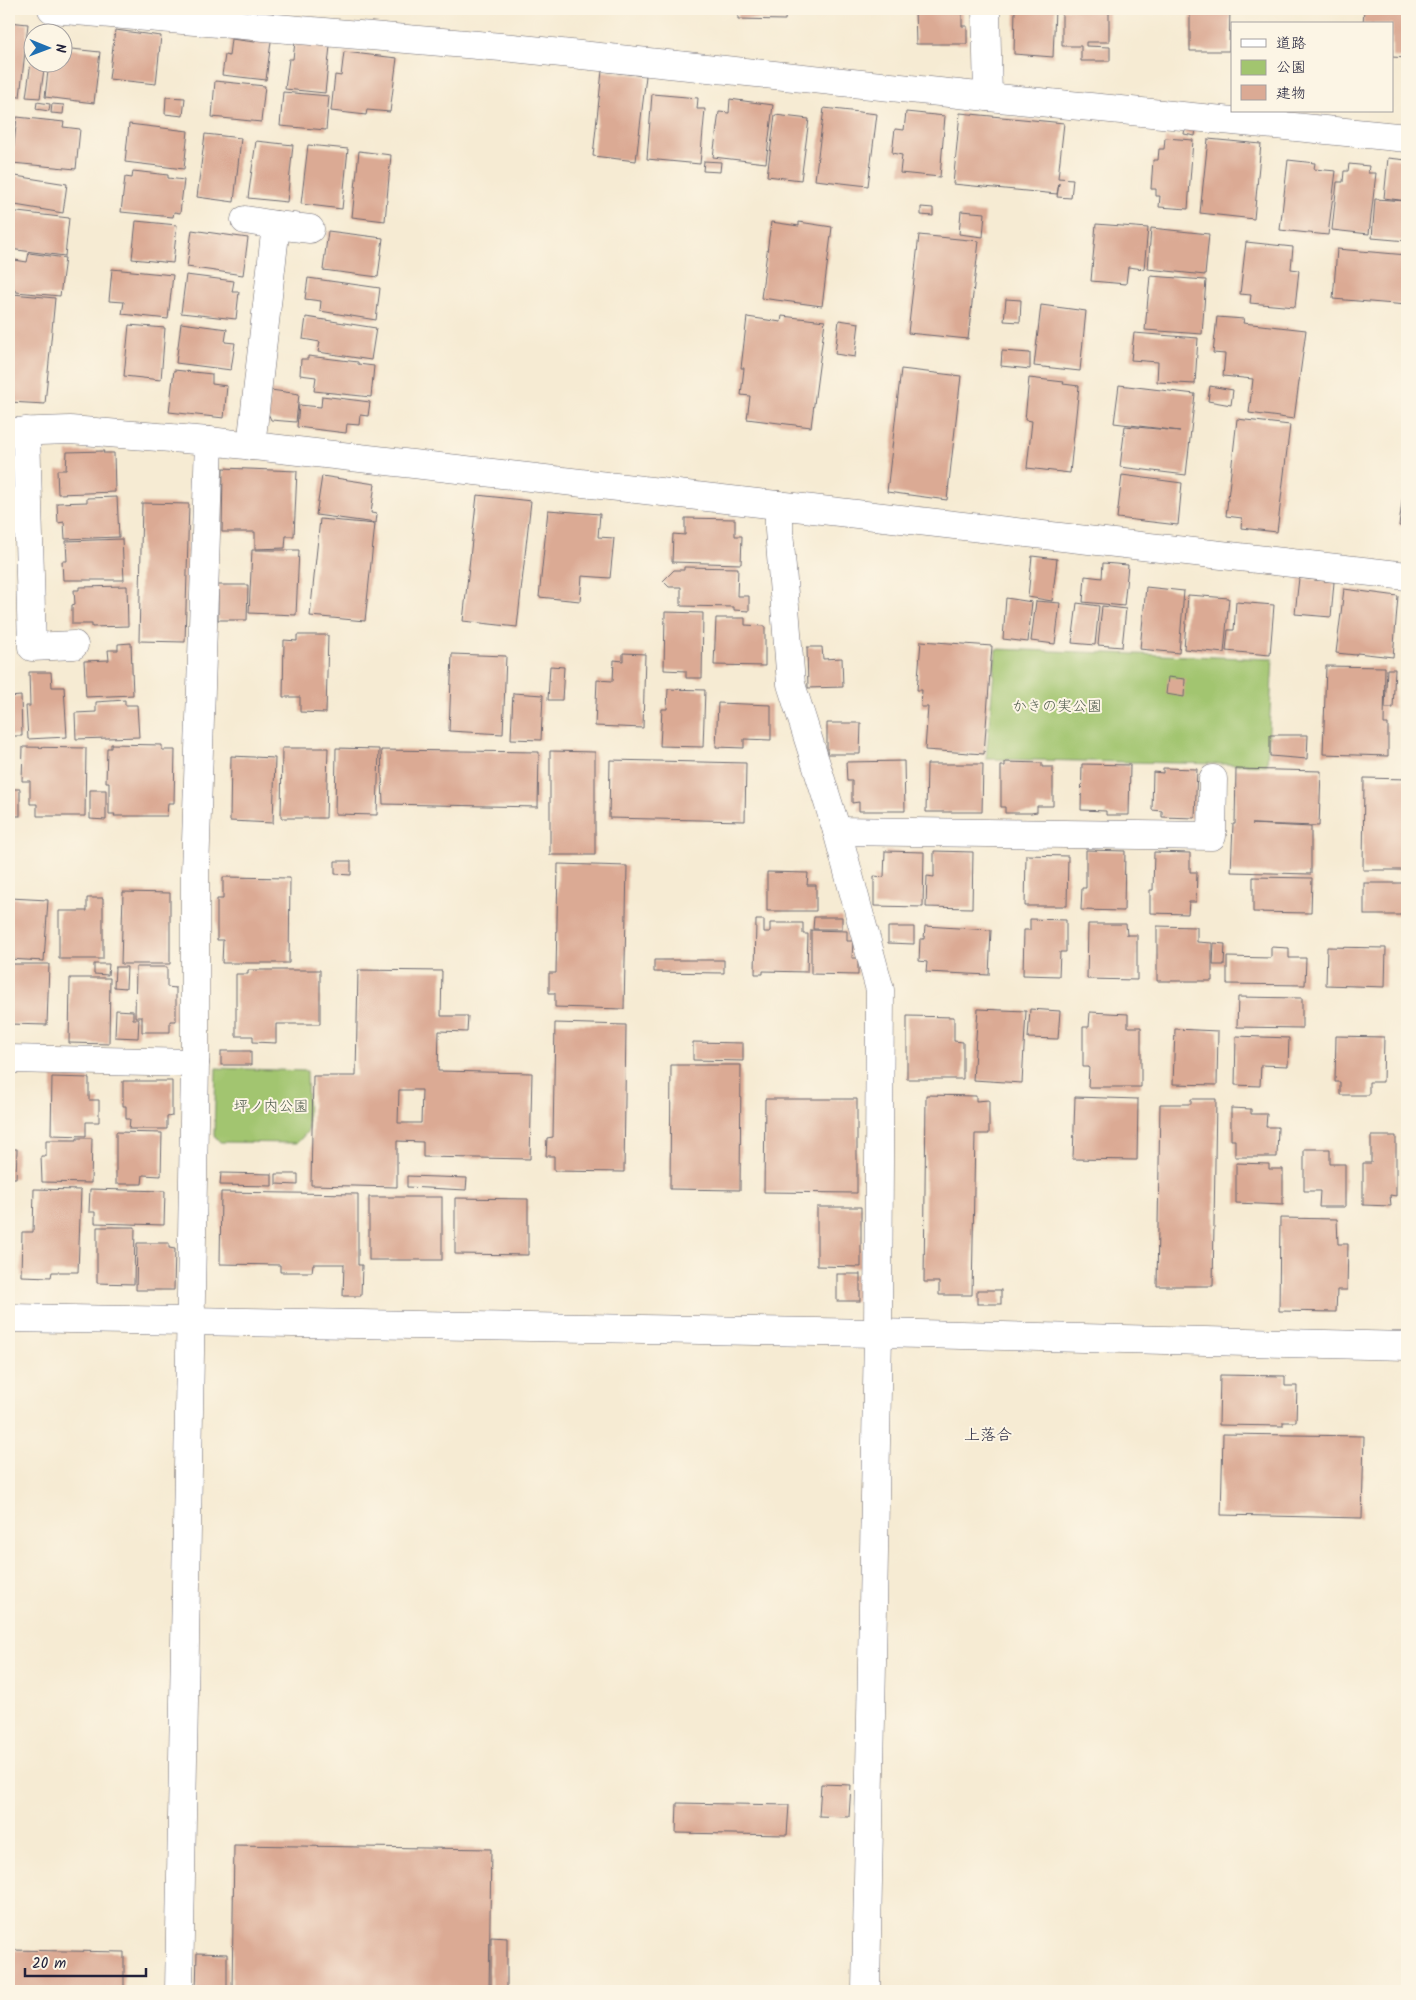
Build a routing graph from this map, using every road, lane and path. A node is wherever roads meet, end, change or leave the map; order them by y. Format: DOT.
graph roads {
  1 [pos="52,9"];
  2 [pos="986,9"];
  3 [pos="988,97"];
  4 [pos="1407,138"];
  5 [pos="245,220"];
  6 [pos="276,225"];
  7 [pos="310,229"];
  8 [pos="17,432"];
  9 [pos="209,441"];
  10 [pos="251,446"];
  11 [pos="779,506"];
  12 [pos="1407,576"];
  13 [pos="74,645"];
  14 [pos="20,647"];
  15 [pos="1213,779"];
  16 [pos="837,831"];
  17 [pos="9,1059"];
  18 [pos="195,1063"];
  19 [pos="9,1318"];
  20 [pos="190,1320"];
  21 [pos="878,1334"];
  22 [pos="1407,1346"];
  23 [pos="178,1991"];
  24 [pos="866,1991"];
  1 -- 3 [label="street"];
  2 -- 3 [label="street"];
  3 -- 4 [label="street"];
  5 -- 6 [label="street"];
  6 -- 7 [label="street"];
  6 -- 10 [label="street"];
  8 -- 9 [label="street"];
  8 -- 14 [label="street"];
  9 -- 10 [label="street"];
  9 -- 18 [label="street"];
  10 -- 11 [label="street"];
  11 -- 12 [label="street"];
  11 -- 16 [label="street"];
  13 -- 14 [label="street"];
  15 -- 16 [label="street"];
  16 -- 21 [label="street"];
  17 -- 18 [label="street"];
  18 -- 20 [label="street"];
  19 -- 20 [label="street"];
  20 -- 21 [label="street"];
  20 -- 23 [label="street"];
  21 -- 22 [label="street"];
  21 -- 24 [label="street"];
}
